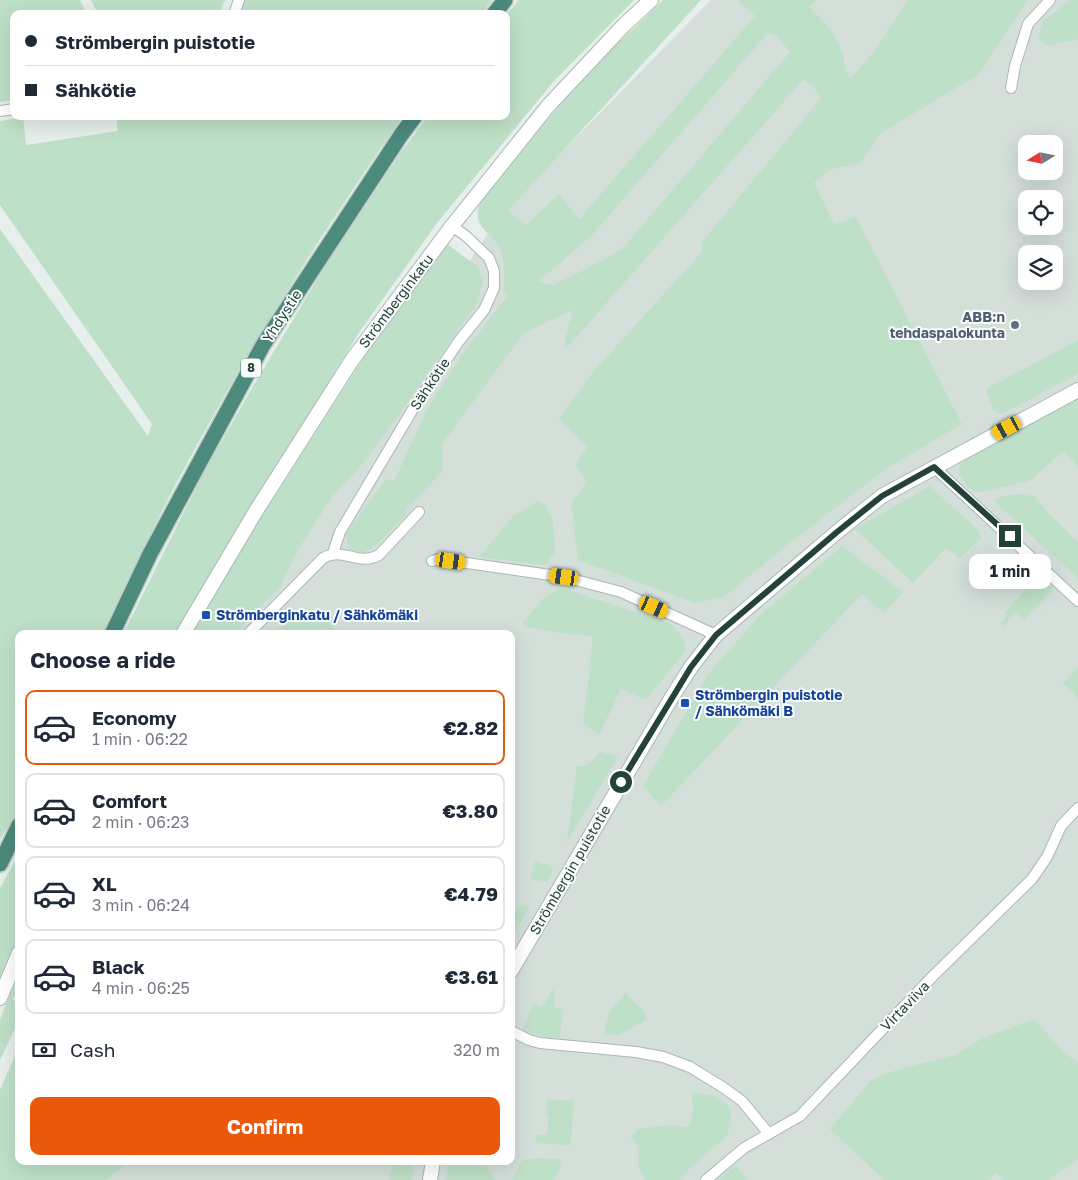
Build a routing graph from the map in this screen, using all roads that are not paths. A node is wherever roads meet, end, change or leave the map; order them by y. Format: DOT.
graph roads {
  1 [pos="505,0"];
  2 [pos="651,0"];
  3 [pos="1050,0"];
  4 [pos="497,10"];
  5 [pos="1011,88"];
  6 [pos="413,120"];
  7 [pos="452,226"];
  8 [pos="1078,390"];
  9 [pos="934,467"];
  10 [pos="419,512"];
  11 [pos="333,553"];
  12 [pos="432,561"];
  13 [pos="1078,600"];
  14 [pos="114,630"];
  15 [pos="184,630"];
  16 [pos="252,630"];
  17 [pos="716,635"];
  18 [pos="1078,808"];
  19 [pos="15,833"];
  20 [pos="0,864"];
  21 [pos="15,962"];
  22 [pos="515,964"];
  23 [pos="0,998"];
  24 [pos="515,1033"];
  25 [pos="768,1134"];
  26 [pos="432,1165"];
  27 [pos="430,1180"];
  28 [pos="706,1180"];
  1 -- 4 [label="highway"];
  2 -- 7 [label="street, Strömberginkatu"];
  3 -- 5 [label="street"];
  6 -- 14 [label="highway, Yhdystie / 8"];
  7 -- 11 [label="street, Sähkötie"];
  7 -- 15 [label="street, Strömberginkatu"];
  8 -- 9 [label="street, Strömbergin puistotie"];
  9 -- 13 [label="street"];
  9 -- 17 [label="street, Strömbergin puistotie"];
  10 -- 11 [label="street"];
  11 -- 16 [label="street"];
  12 -- 17 [label="street"];
  17 -- 22 [label="street, Strömbergin puistotie"];
  18 -- 25 [label="street, Virtaviiva"];
  19 -- 20 [label="highway"];
  21 -- 23 [label="street"];
  24 -- 25 [label="street"];
  25 -- 28 [label="street, Virtaviiva"];
  26 -- 27 [label="street"];
}
